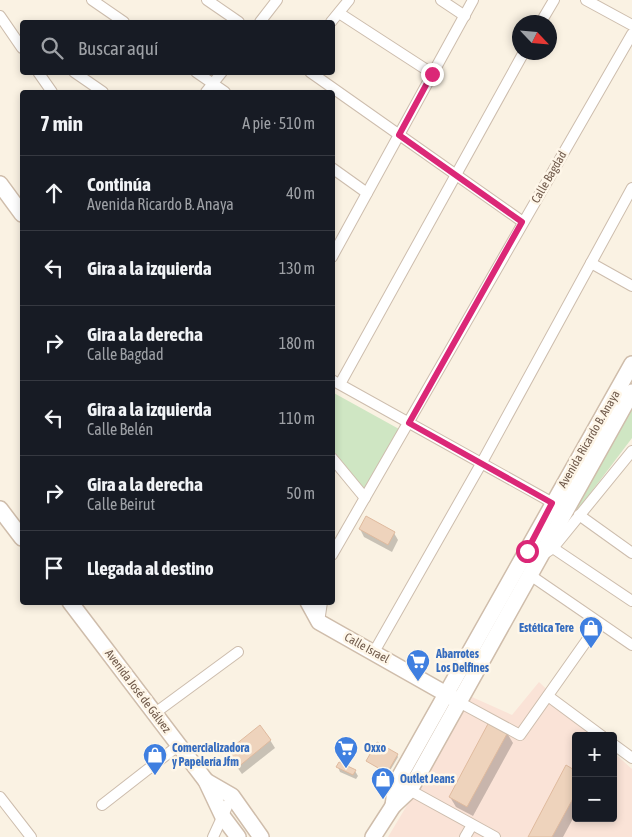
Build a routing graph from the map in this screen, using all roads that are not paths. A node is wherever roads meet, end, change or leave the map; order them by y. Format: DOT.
graph roads {
  1 [pos="92,0"];
  2 [pos="207,0"];
  3 [pos="277,0"];
  4 [pos="348,0"];
  5 [pos="441,0"];
  6 [pos="473,0"];
  7 [pos="554,0"];
  8 [pos="586,0"];
  9 [pos="339,13"];
  10 [pos="545,15"];
  11 [pos="0,16"];
  12 [pos="465,16"];
  13 [pos="121,20"];
  14 [pos="235,20"];
  15 [pos="262,20"];
  16 [pos="333,20"];
  17 [pos="632,25"];
  18 [pos="8,26"];
  19 [pos="632,34"];
  20 [pos="20,35"];
  21 [pos="20,45"];
  22 [pos="519,60"];
  23 [pos="432,74"];
  24 [pos="40,75"];
  25 [pos="78,75"];
  26 [pos="200,75"];
  27 [pos="220,75"];
  28 [pos="314,75"];
  29 [pos="213,84"];
  30 [pos="51,90"];
  31 [pos="100,90"];
  32 [pos="208,90"];
  33 [pos="222,90"];
  34 [pos="399,135"];
  35 [pos="335,170"];
  36 [pos="455,174"];
  37 [pos="0,184"];
  38 [pos="632,188"];
  39 [pos="367,193"];
  40 [pos="20,211"];
  41 [pos="522,222"];
  42 [pos="335,252"];
  43 [pos="592,263"];
  44 [pos="632,286"];
  45 [pos="632,364"];
  46 [pos="336,382"];
  47 [pos="632,392"];
  48 [pos="409,423"];
  49 [pos="632,451"];
  50 [pos="335,462"];
  51 [pos="628,463"];
  52 [pos="482,464"];
  53 [pos="365,498"];
  54 [pos="552,503"];
  55 [pos="1,512"];
  56 [pos="579,516"];
  57 [pos="20,536"];
  58 [pos="553,548"];
  59 [pos="335,550"];
  60 [pos="632,553"];
  61 [pos="533,554"];
  62 [pos="530,575"];
  63 [pos="632,602"];
  64 [pos="72,605"];
  65 [pos="310,605"];
  66 [pos="322,605"];
  67 [pos="319,622"];
  68 [pos="599,623"];
  69 [pos="632,645"];
  70 [pos="238,652"];
  71 [pos="374,652"];
  72 [pos="548,696"];
  73 [pos="453,698"];
  74 [pos="155,712"];
  75 [pos="597,732"];
  76 [pos="179,745"];
  77 [pos="617,747"];
  78 [pos="632,758"];
  79 [pos="206,781"];
  80 [pos="396,783"];
  81 [pos="410,790"];
  82 [pos="0,796"];
  83 [pos="232,796"];
  84 [pos="102,805"];
  85 [pos="393,806"];
  86 [pos="223,817"];
  87 [pos="472,825"];
  88 [pos="32,837"];
  89 [pos="213,837"];
  90 [pos="238,837"];
  91 [pos="261,837"];
  92 [pos="373,837"];
  93 [pos="465,837"];
  94 [pos="494,837"];
  1 -- 13 [label="street"];
  2 -- 14 [label="street"];
  3 -- 15 [label="street"];
  4 -- 9 [label="street"];
  5 -- 12 [label="street"];
  6 -- 12 [label="street"];
  7 -- 10 [label="street"];
  8 -- 17 [label="street"];
  9 -- 16 [label="street"];
  9 -- 23 [label="street"];
  11 -- 18 [label="street"];
  12 -- 23 [label="street"];
  18 -- 20 [label="street"];
  18 -- 21 [label="street"];
  19 -- 41 [label="street, Calle Bagdad"];
  22 -- 36 [label="street"];
  23 -- 34 [label="street"];
  24 -- 30 [label="street"];
  25 -- 31 [label="street"];
  26 -- 29 [label="street"];
  27 -- 29 [label="street"];
  28 -- 34 [label="street"];
  29 -- 32 [label="street"];
  29 -- 33 [label="street"];
  34 -- 36 [label="street"];
  34 -- 39 [label="street"];
  35 -- 39 [label="street"];
  36 -- 41 [label="street"];
  36 -- 46 [label="street"];
  37 -- 40 [label="main road"];
  38 -- 43 [label="street"];
  39 -- 42 [label="street"];
  41 -- 48 [label="street, Calle Bagdad"];
  43 -- 44 [label="street"];
  43 -- 52 [label="street"];
  45 -- 54 [label="main road, Avenida Ricardo B. Anaya"];
  46 -- 48 [label="street"];
  47 -- 61 [label="main road, Avenida Ricardo B. Anaya"];
  48 -- 52 [label="street"];
  48 -- 53 [label="street, Calle Bagdad"];
  49 -- 51 [label="street"];
  50 -- 53 [label="street"];
  51 -- 56 [label="street"];
  52 -- 54 [label="street"];
  52 -- 71 [label="street"];
  53 -- 59 [label="street, Calle Bagdad"];
  54 -- 61 [label="main road, Avenida Ricardo B. Anaya"];
  55 -- 57 [label="main road"];
  56 -- 58 [label="street"];
  56 -- 60 [label="street"];
  58 -- 61 [label="street"];
  58 -- 63 [label="street"];
  61 -- 62 [label="main road, Avenida Ricardo B. Anaya"];
  61 -- 73 [label="main road, Avenida Ricardo B. Anaya"];
  62 -- 68 [label="street"];
  62 -- 73 [label="main road, Avenida Ricardo B. Anaya"];
  64 -- 74 [label="main road, Avenida José de Gálvez"];
  65 -- 67 [label="main road"];
  66 -- 67 [label="street"];
  67 -- 71 [label="main road, Calle Israel"];
  68 -- 69 [label="street"];
  68 -- 72 [label="street"];
  70 -- 74 [label="street"];
  71 -- 73 [label="main road, Calle Israel"];
  72 -- 73 [label="street"];
  72 -- 75 [label="street"];
  73 -- 80 [label="main road, Avenida Ricardo B. Anaya"];
  73 -- 81 [label="main road, Avenida Ricardo B. Anaya"];
  74 -- 76 [label="main road, Avenida José de Gálvez"];
  76 -- 79 [label="main road, Avenida José de Gálvez"];
  76 -- 84 [label="street"];
  77 -- 78 [label="street"];
  79 -- 83 [label="main road, Avenida José de Gálvez"];
  79 -- 86 [label="main road, Avenida José de Gálvez"];
  80 -- 81 [label="street"];
  80 -- 85 [label="main road, Avenida Ricardo B. Anaya"];
  81 -- 85 [label="main road, Avenida Ricardo B. Anaya"];
  81 -- 87 [label="street"];
  82 -- 88 [label="street"];
  83 -- 86 [label="street"];
  83 -- 91 [label="main road, Avenida José de Gálvez"];
  85 -- 92 [label="main road, Avenida Ricardo B. Anaya"];
  86 -- 89 [label="street"];
  86 -- 90 [label="main road, Avenida José de Gálvez"];
  87 -- 93 [label="street"];
  87 -- 94 [label="street"];
}
